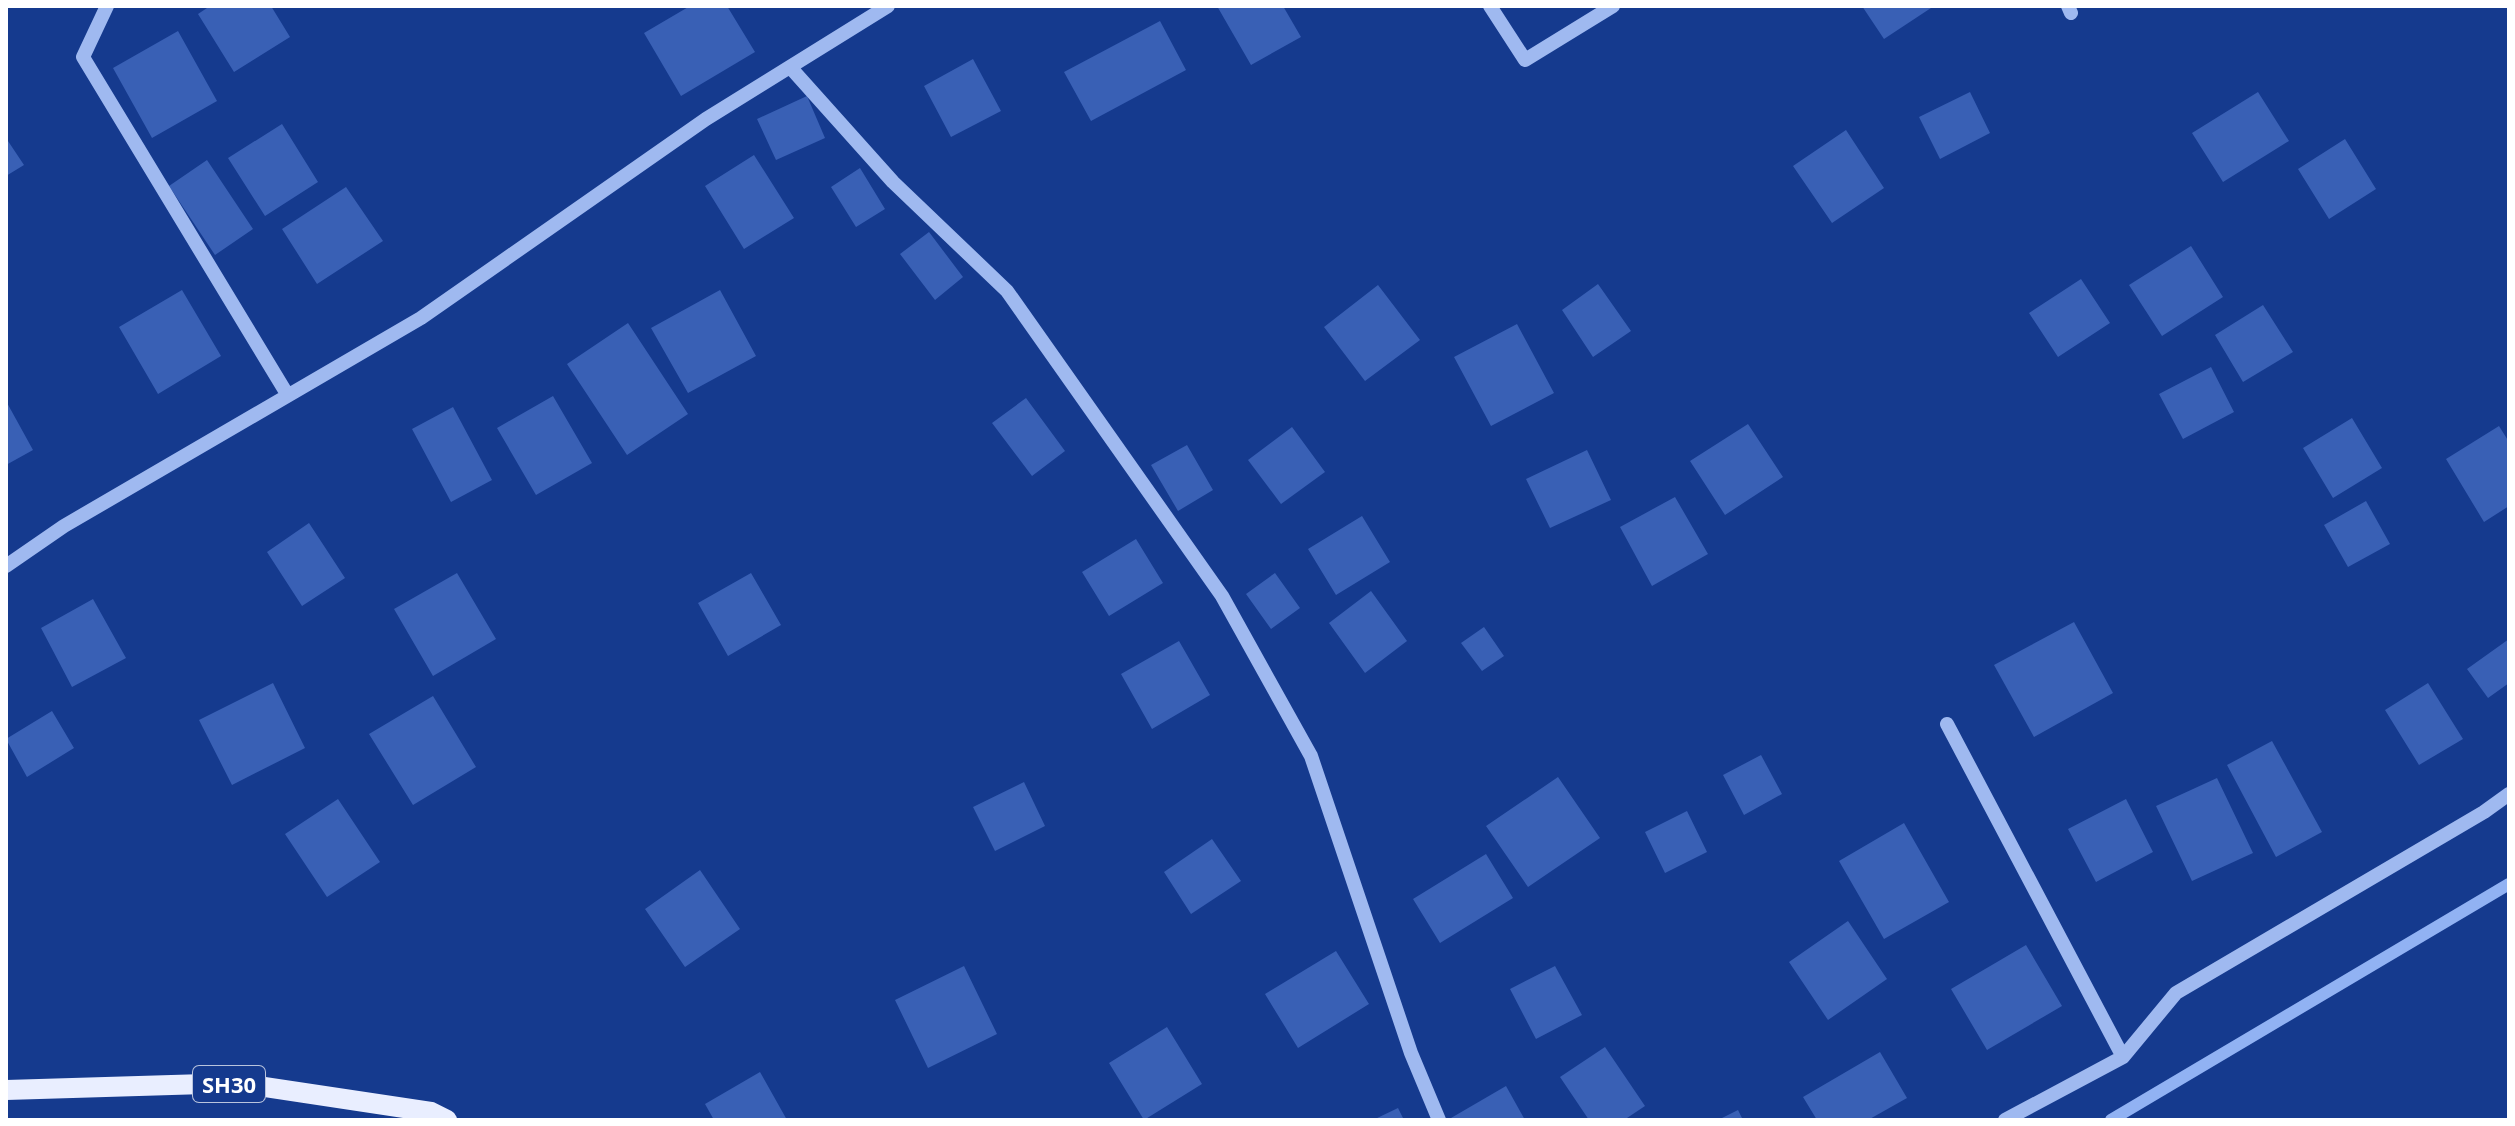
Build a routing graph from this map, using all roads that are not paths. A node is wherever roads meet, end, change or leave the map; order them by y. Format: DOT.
graph roads {
  1 [pos="107,6"];
  2 [pos="888,6"];
  3 [pos="1490,6"];
  4 [pos="1613,6"];
  5 [pos="790,67"];
  6 [pos="287,394"];
  7 [pos="6,566"];
  8 [pos="1947,724"];
  9 [pos="2509,794"];
  10 [pos="2123,1057"];
  11 [pos="6,1090"];
  12 [pos="447,1120"];
  13 [pos="1439,1120"];
  14 [pos="2005,1120"];
  1 -- 6 [label="street"];
  2 -- 5 [label="street"];
  3 -- 4 [label="street"];
  5 -- 6 [label="street"];
  5 -- 13 [label="street"];
  6 -- 7 [label="street"];
  8 -- 10 [label="street"];
  9 -- 10 [label="street"];
  10 -- 14 [label="street"];
  11 -- 12 [label="main road, SH30"];
}
